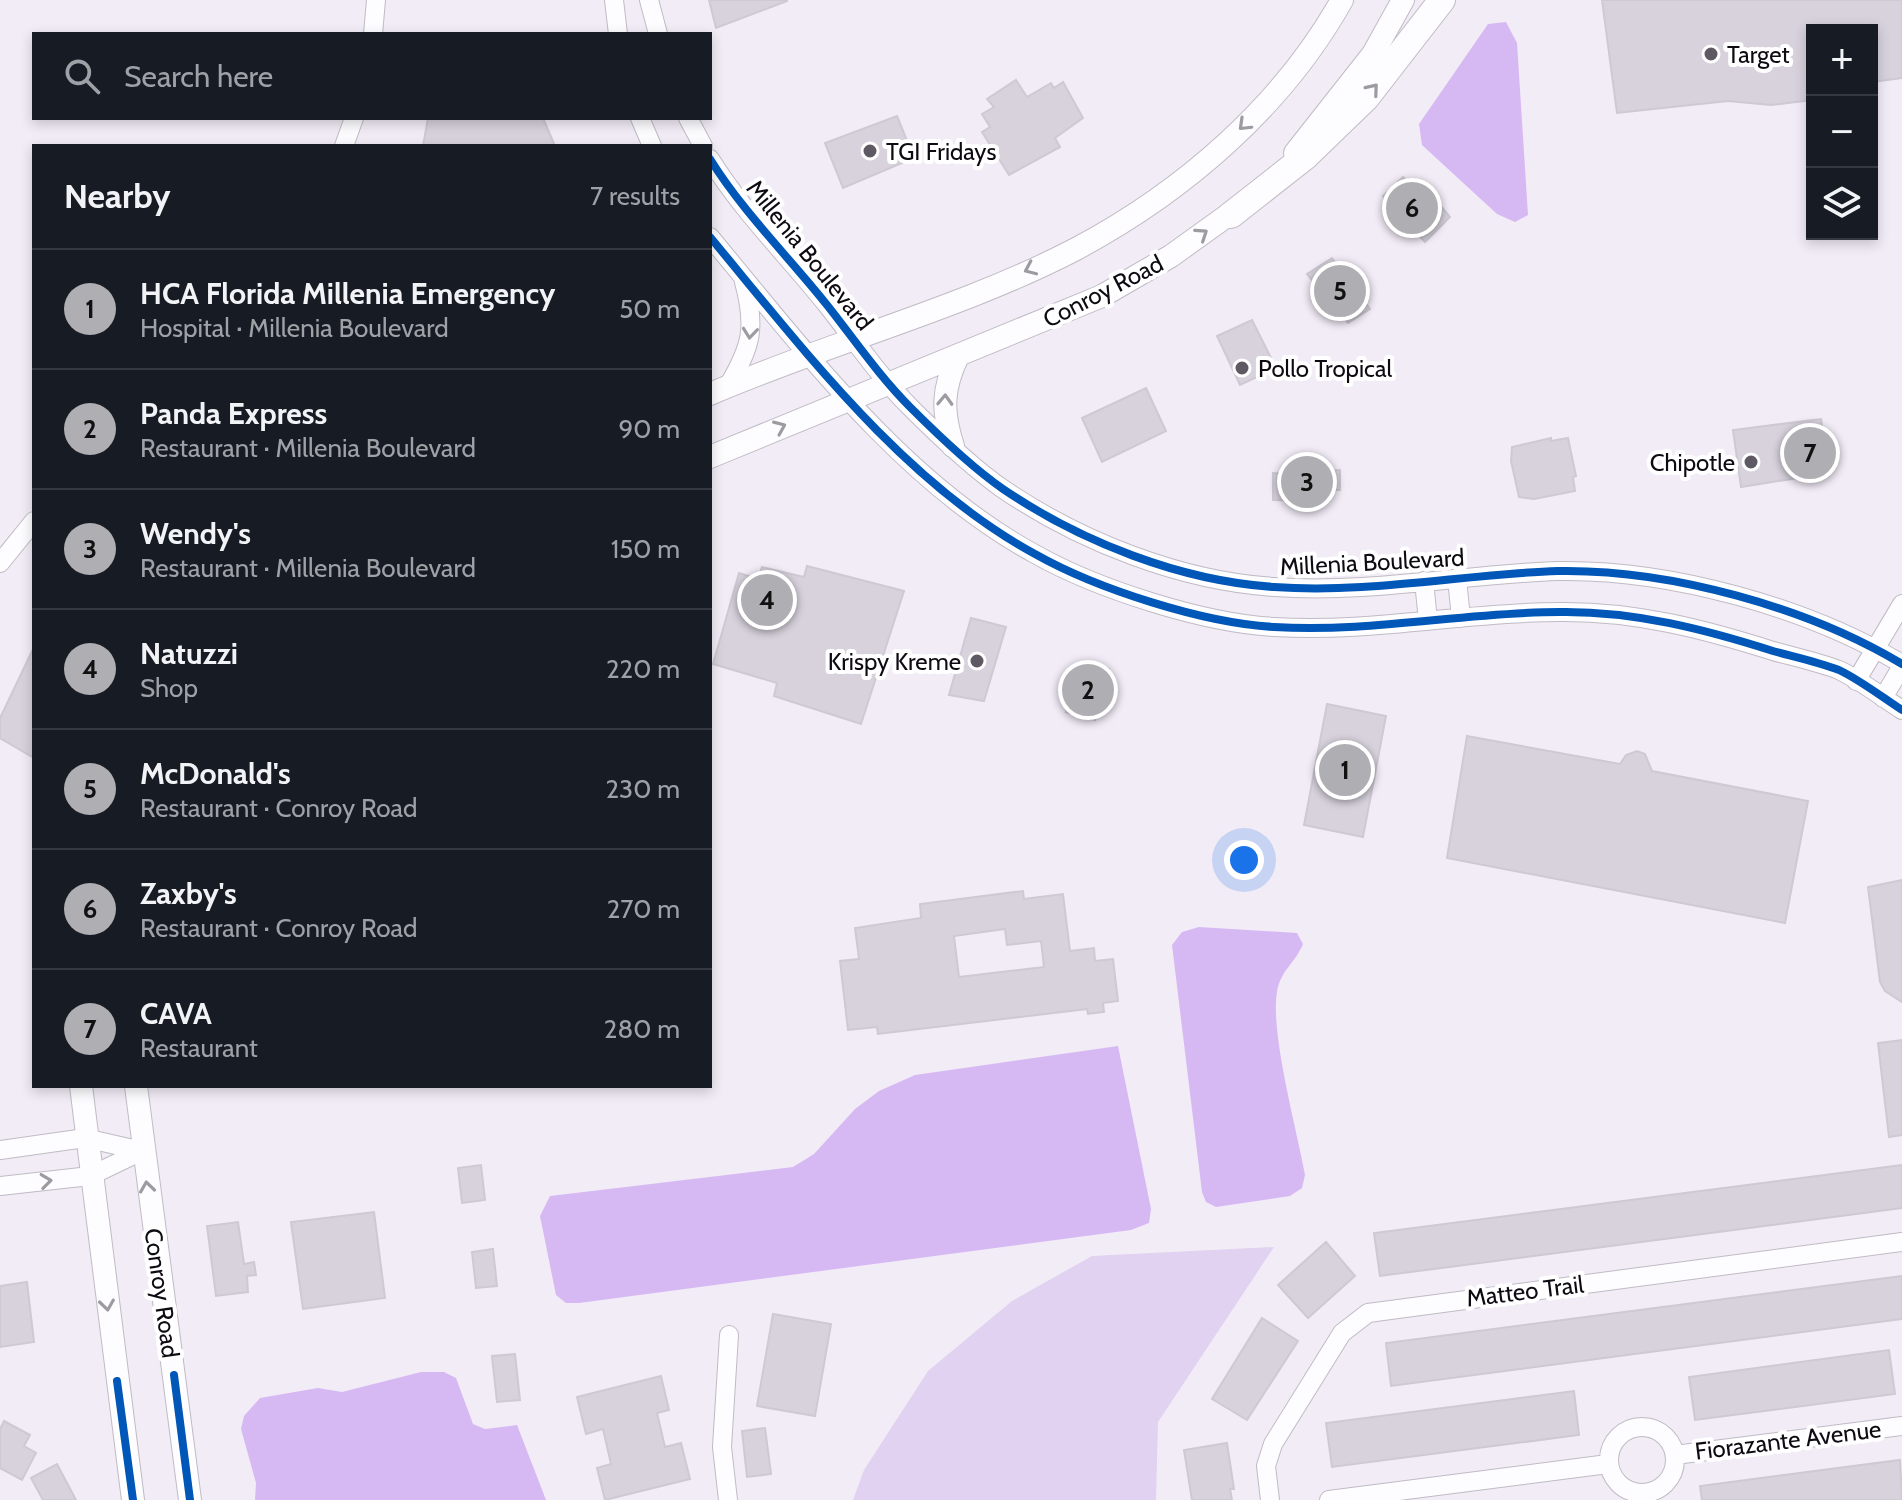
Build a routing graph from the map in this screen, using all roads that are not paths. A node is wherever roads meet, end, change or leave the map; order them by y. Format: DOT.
graph roads {
  1 [pos="376,0"];
  2 [pos="614,0"];
  3 [pos="649,0"];
  4 [pos="1342,0"];
  5 [pos="1403,0"];
  6 [pos="1442,0"];
  7 [pos="373,32"];
  8 [pos="618,32"];
  9 [pos="657,32"];
  10 [pos="353,120"];
  11 [pos="641,120"];
  12 [pos="689,120"];
  13 [pos="345,144"];
  14 [pos="651,144"];
  15 [pos="702,144"];
  16 [pos="712,162"];
  17 [pos="1231,215"];
  18 [pos="712,239"];
  19 [pos="742,276"];
  20 [pos="851,338"];
  21 [pos="810,354"];
  22 [pos="958,356"];
  23 [pos="889,383"];
  24 [pos="719,390"];
  25 [pos="850,398"];
  26 [pos="953,446"];
  27 [pos="712,456"];
  28 [pos="32,523"];
  29 [pos="0,563"];
  30 [pos="1457,579"];
  31 [pos="1424,581"];
  32 [pos="1902,604"];
  33 [pos="1461,618"];
  34 [pos="1428,621"];
  35 [pos="1875,648"];
  36 [pos="1902,665"];
  37 [pos="1856,681"];
  38 [pos="1883,698"];
  39 [pos="1902,710"];
  40 [pos="81,1088"];
  41 [pos="136,1088"];
  42 [pos="85,1138"];
  43 [pos="0,1150"];
  44 [pos="142,1151"];
  45 [pos="90,1176"];
  46 [pos="0,1186"];
  47 [pos="1902,1242"];
  48 [pos="729,1335"];
  49 [pos="1902,1426"];
  50 [pos="1675,1455"];
  51 [pos="1608,1464"];
  52 [pos="1658,1494"];
  53 [pos="1634,1496"];
  54 [pos="133,1500"];
  55 [pos="190,1500"];
  56 [pos="728,1500"];
  57 [pos="1270,1500"];
  58 [pos="1329,1500"];
  1 -- 7 [label="street"];
  2 -- 8 [label="street"];
  3 -- 9 [label="street"];
  4 -- 20 [label="main road, Conroy Road, one-way"];
  5 -- 17 [label="main road, Conroy Road"];
  17 -- 6 [label="highway, one-way"];
  10 -- 13 [label="street"];
  11 -- 14 [label="street"];
  12 -- 15 [label="street"];
  16 -- 20 [label="street, Millenia Boulevard"];
  22 -- 17 [label="main road, Conroy Road, one-way"];
  18 -- 19 [label="street"];
  19 -- 21 [label="street"];
  19 -- 24 [label="street, one-way"];
  20 -- 21 [label="main road, Conroy Road"];
  20 -- 23 [label="street, Millenia Boulevard"];
  21 -- 24 [label="main road, Conroy Road"];
  21 -- 25 [label="street"];
  22 -- 23 [label="main road, Conroy Road"];
  26 -- 22 [label="main road, one-way"];
  23 -- 25 [label="main road, Conroy Road"];
  23 -- 26 [label="street, Millenia Boulevard"];
  27 -- 25 [label="main road, Conroy Road, one-way"];
  25 -- 34 [label="street"];
  26 -- 31 [label="street, Millenia Boulevard"];
  28 -- 29 [label="street"];
  30 -- 31 [label="street, Millenia Boulevard"];
  30 -- 33 [label="street"];
  30 -- 35 [label="street, Millenia Boulevard"];
  31 -- 34 [label="street"];
  32 -- 35 [label="street"];
  33 -- 34 [label="street"];
  33 -- 37 [label="street"];
  35 -- 36 [label="street, Millenia Boulevard"];
  35 -- 37 [label="street"];
  36 -- 38 [label="street"];
  37 -- 38 [label="street"];
  38 -- 39 [label="street"];
  40 -- 42 [label="main road"];
  41 -- 44 [label="main road, Conroy Road"];
  42 -- 43 [label="street"];
  42 -- 44 [label="street"];
  42 -- 45 [label="main road"];
  44 -- 45 [label="street"];
  55 -- 44 [label="main road, Conroy Road, one-way"];
  46 -- 45 [label="street, one-way"];
  45 -- 54 [label="main road, one-way"];
  47 -- 57 [label="street, Matteo Trail"];
  48 -- 56 [label="street"];
  49 -- 50 [label="street, Fiorazante Avenue"];
  50 -- 51 [label="street"];
  50 -- 52 [label="street"];
  51 -- 53 [label="street"];
  51 -- 58 [label="street"];
  52 -- 53 [label="street"];
}
